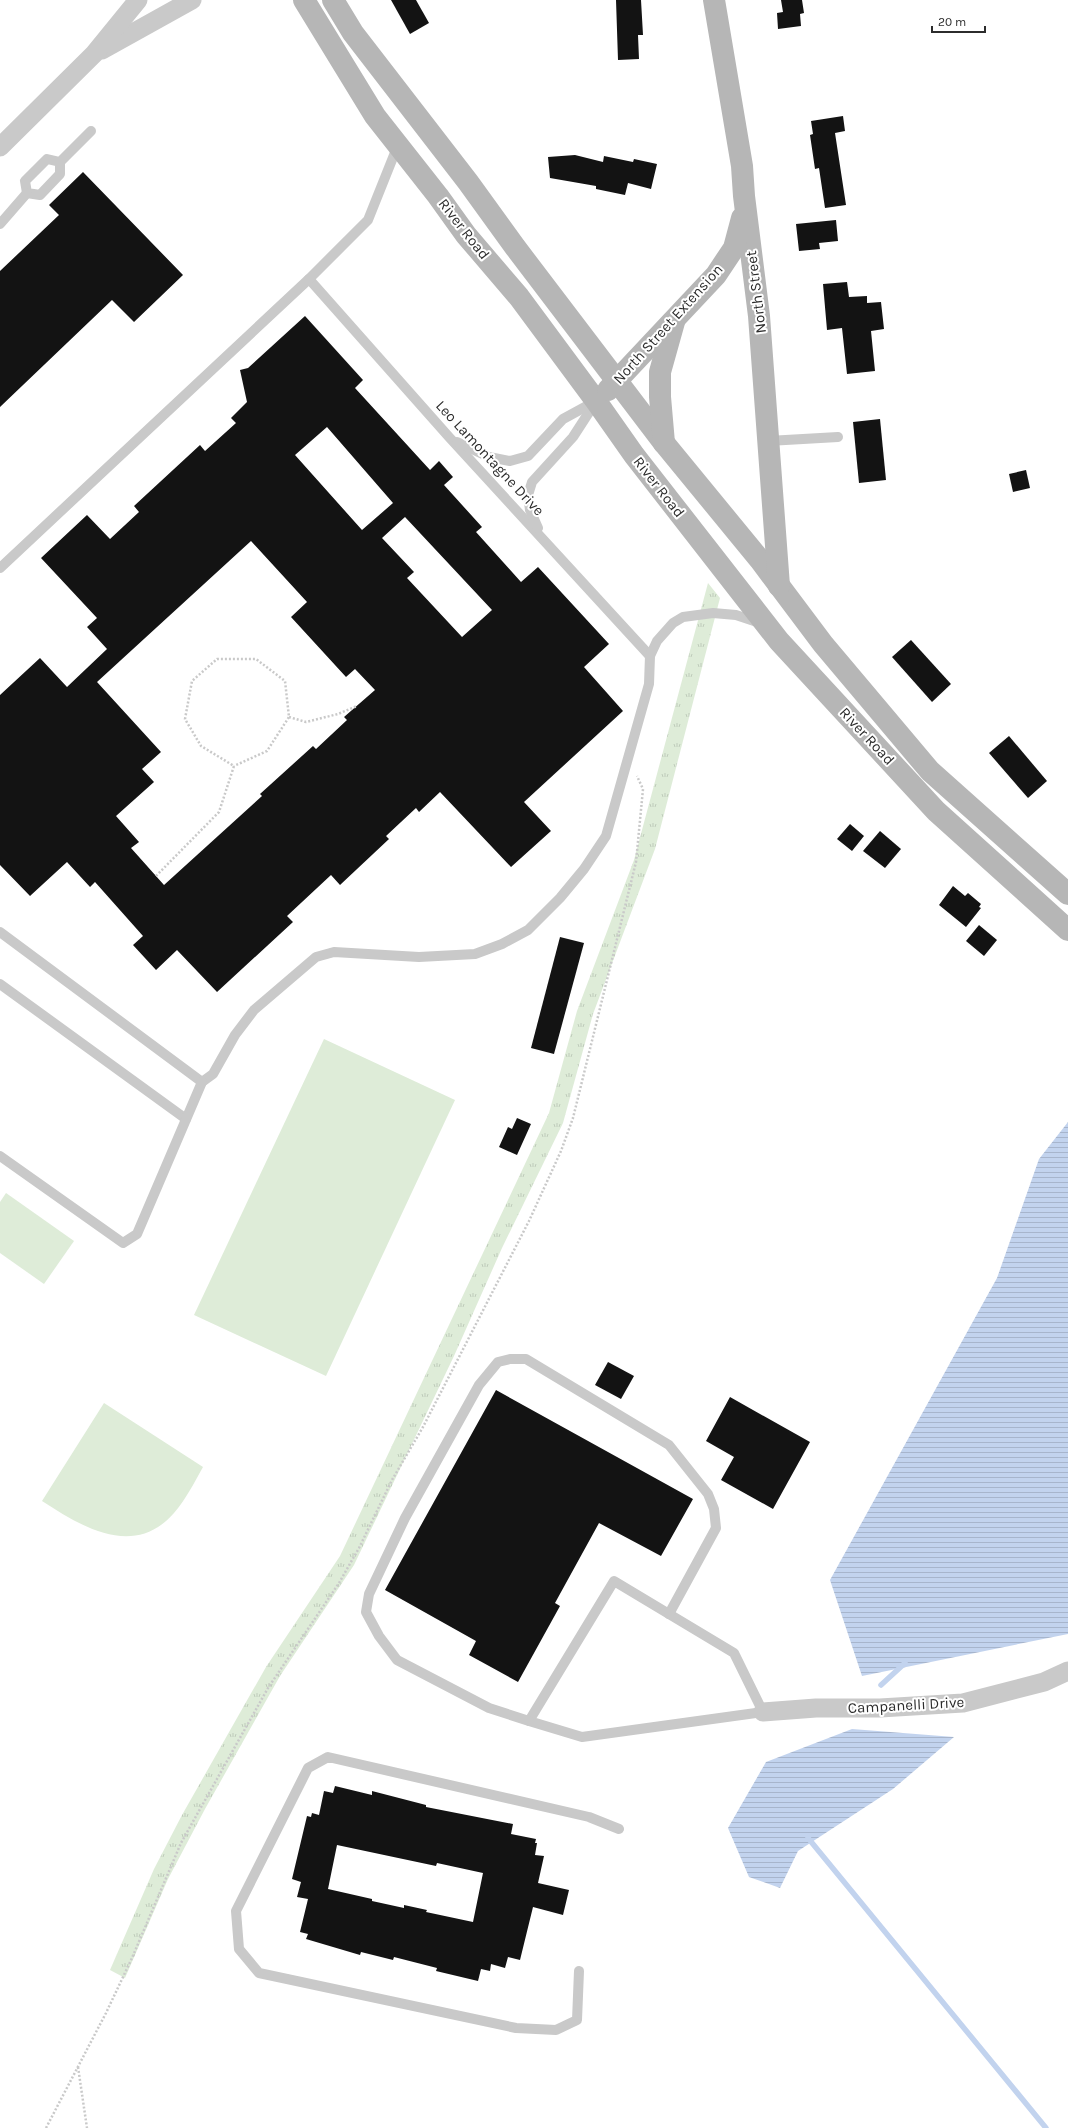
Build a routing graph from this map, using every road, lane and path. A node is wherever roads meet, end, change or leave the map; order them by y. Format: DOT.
graph roads {
  1 [pos="138,0"];
  2 [pos="192,0"];
  3 [pos="304,0"];
  4 [pos="333,0"];
  5 [pos="714,0"];
  6 [pos="94,54"];
  7 [pos="91,131"];
  8 [pos="398,146"];
  9 [pos="0,148"];
  10 [pos="60,162"];
  11 [pos="27,193"];
  12 [pos="744,196"];
  13 [pos="0,224"];
  14 [pos="308,279"];
  15 [pos="676,317"];
  16 [pos="618,380"];
  17 [pos="596,401"];
  18 [pos="449,437"];
  19 [pos="838,437"];
  20 [pos="768,442"];
  21 [pos="664,443"];
  22 [pos="541,535"];
  23 [pos="0,568"];
  24 [pos="779,586"];
  25 [pos="767,625"];
  26 [pos="650,656"];
  27 [pos="357,706"];
  28 [pos="289,717"];
  29 [pos="629,760"];
  30 [pos="234,766"];
  31 [pos="156,876"];
  32 [pos="1068,894"];
  33 [pos="1068,930"];
  34 [pos="1,936"];
  35 [pos="0,984"];
  36 [pos="202,1082"];
  37 [pos="186,1118"];
  38 [pos="0,1156"];
  39 [pos="669,1614"];
  40 [pos="1068,1671"];
  41 [pos="763,1712"];
  42 [pos="529,1721"];
  43 [pos="619,1829"];
  44 [pos="579,1971"];
  45 [pos="78,2066"];
  46 [pos="46,2128"];
  47 [pos="87,2128"];
  1 -- 6 [label="street"];
  2 -- 6 [label="street"];
  3 -- 8 [label="main road, River Road"];
  4 -- 16 [label="main road, River Road"];
  5 -- 12 [label="main road, North Street"];
  6 -- 9 [label="street"];
  7 -- 10 [label="lane"];
  8 -- 14 [label="lane"];
  8 -- 17 [label="main road, River Road"];
  10 -- 11 [label="lane"];
  10 -- 11 [label="lane"];
  11 -- 13 [label="lane"];
  12 -- 15 [label="main road, North Street Extension"];
  12 -- 20 [label="main road, North Street"];
  14 -- 18 [label="lane, Leo Lamontagne Drive"];
  14 -- 23 [label="lane"];
  15 -- 16 [label="main road, North Street Extension"];
  15 -- 21 [label="main road"];
  16 -- 17 [label="main road, North Street Extension"];
  16 -- 21 [label="main road, River Road"];
  17 -- 18 [label="lane"];
  17 -- 22 [label="lane"];
  17 -- 25 [label="main road, River Road"];
  18 -- 22 [label="lane, Leo Lamontagne Drive"];
  19 -- 20 [label="lane"];
  20 -- 24 [label="main road, North Street"];
  21 -- 24 [label="main road, River Road"];
  22 -- 26 [label="lane, Leo Lamontagne Drive"];
  24 -- 32 [label="main road, River Road"];
  25 -- 26 [label="lane"];
  25 -- 33 [label="main road, River Road"];
  26 -- 29 [label="lane"];
  27 -- 28 [label="path"];
  28 -- 30 [label="path"];
  28 -- 30 [label="path"];
  29 -- 36 [label="lane"];
  29 -- 45 [label="path"];
  30 -- 31 [label="path"];
  34 -- 36 [label="lane"];
  35 -- 37 [label="lane"];
  36 -- 37 [label="lane"];
  37 -- 38 [label="lane"];
  39 -- 41 [label="lane"];
  39 -- 42 [label="lane"];
  39 -- 42 [label="lane"];
  40 -- 41 [label="street, Campanelli Drive"];
  41 -- 42 [label="lane"];
  43 -- 44 [label="lane"];
  45 -- 46 [label="path"];
  45 -- 47 [label="path"];
}
